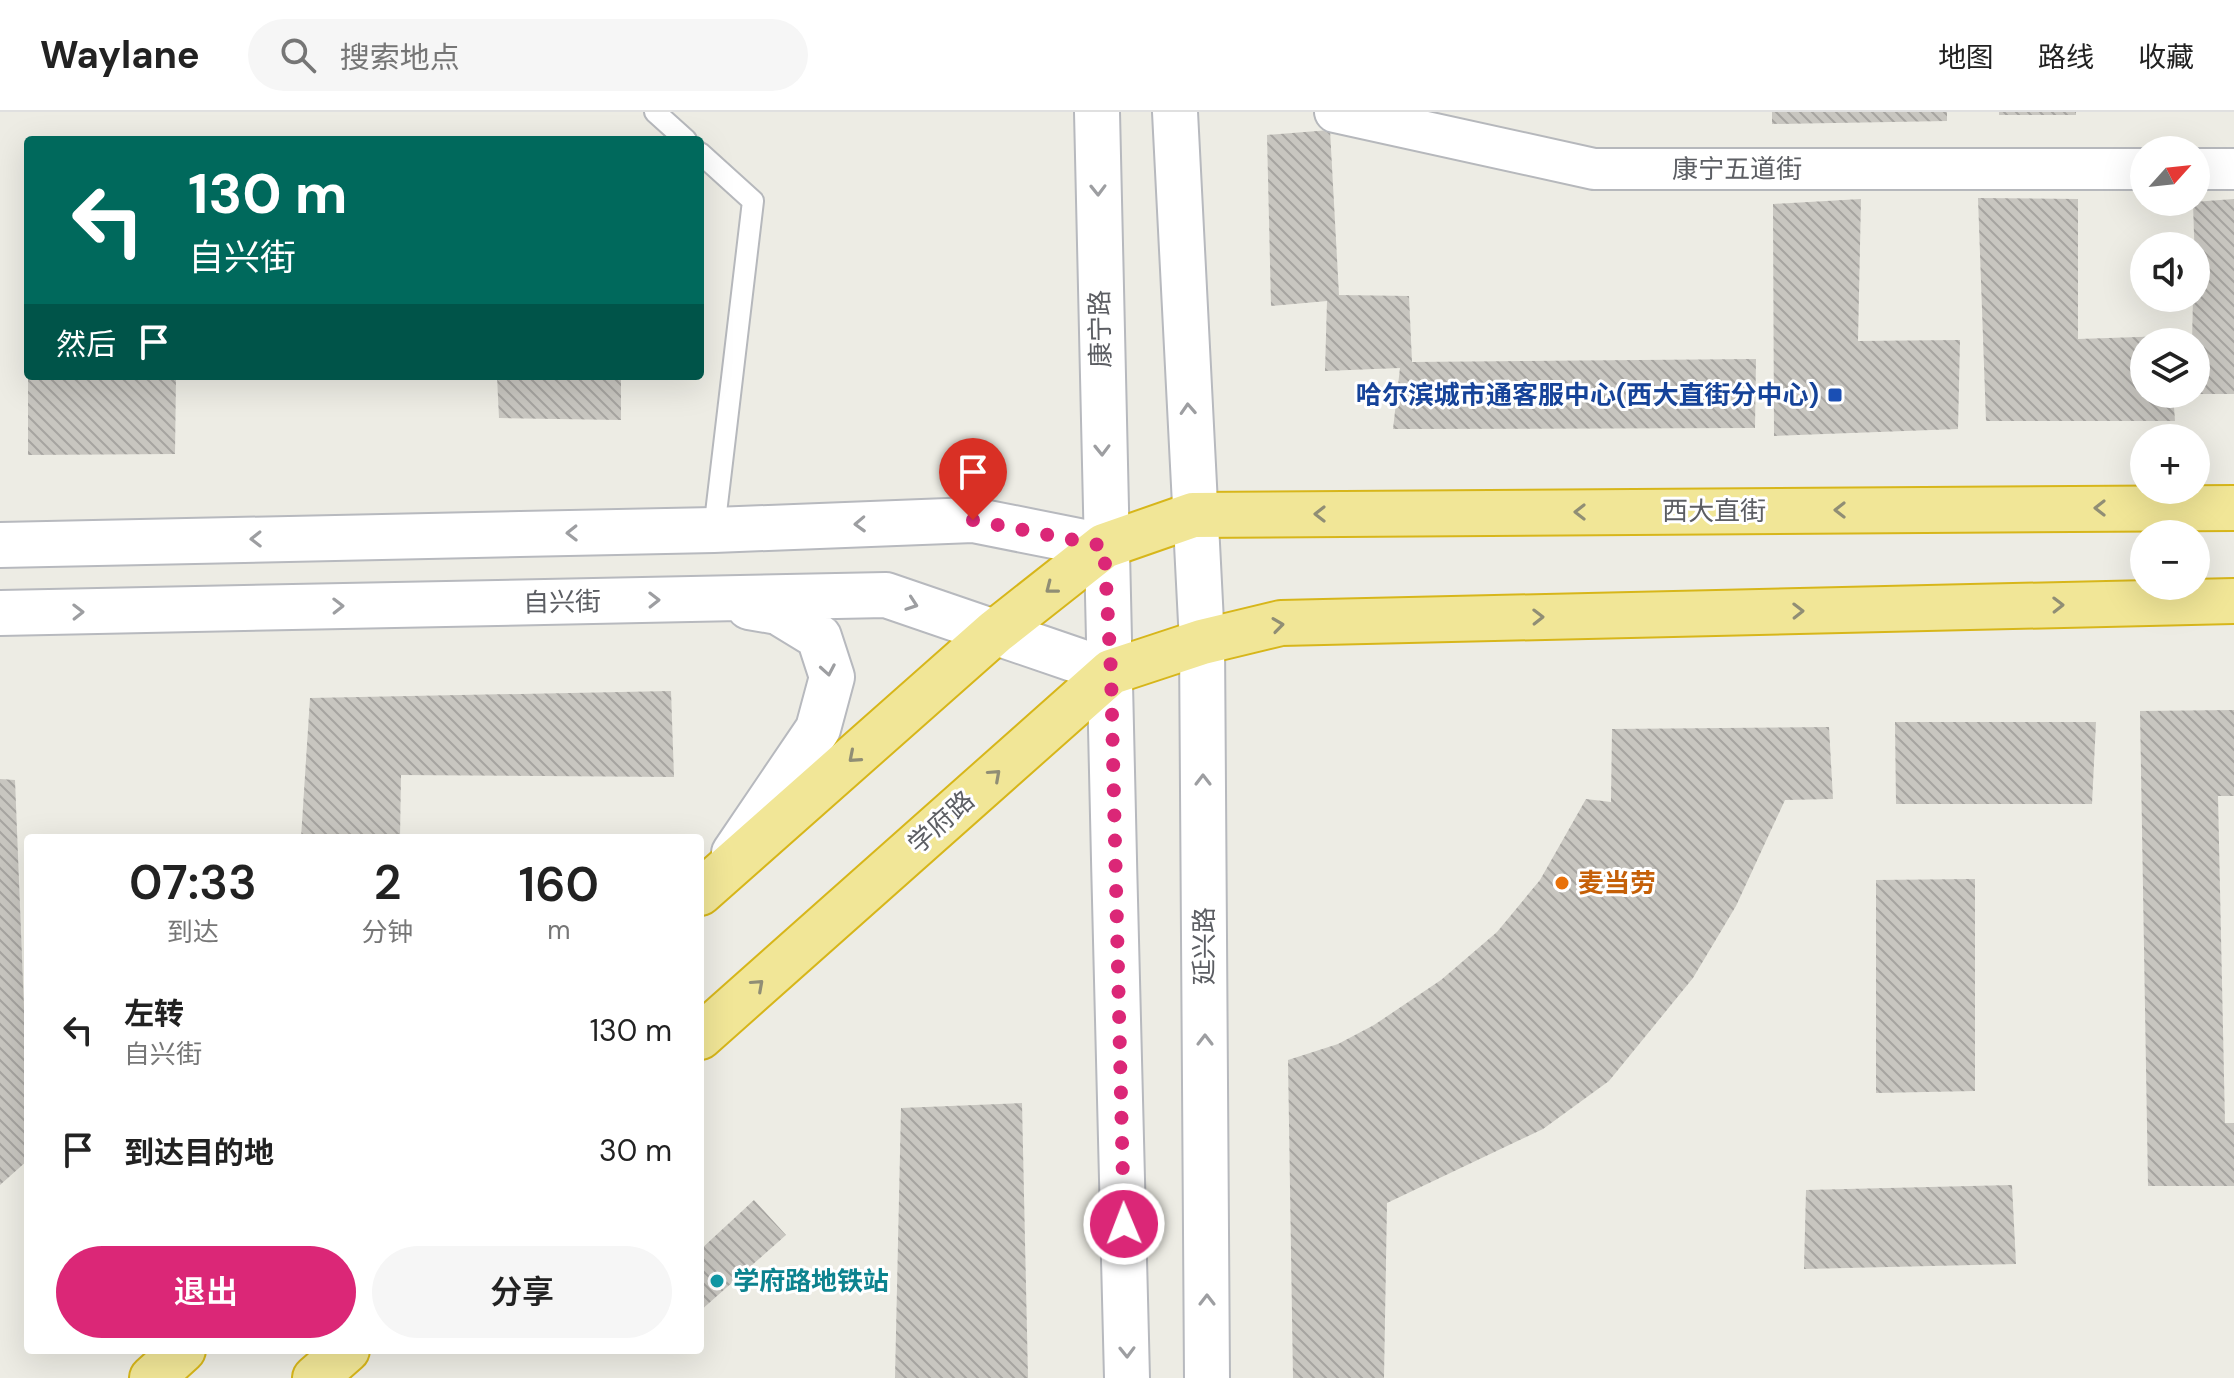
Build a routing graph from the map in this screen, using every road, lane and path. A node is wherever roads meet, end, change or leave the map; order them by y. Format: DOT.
graph roads {
  1 [pos="655,112"];
  2 [pos="1097,112"];
  3 [pos="1175,112"];
  4 [pos="1354,113"];
  5 [pos="682,136"];
  6 [pos="704,157"];
  7 [pos="2130,169"];
  8 [pos="2210,169"];
  9 [pos="2234,169"];
  10 [pos="2234,508"];
  11 [pos="1193,515"];
  12 [pos="714,530"];
  13 [pos="0,545"];
  14 [pos="1104,546"];
  15 [pos="700,599"];
  16 [pos="2234,601"];
  17 [pos="0,613"];
  18 [pos="995,632"];
  19 [pos="1202,642"];
  20 [pos="1111,672"];
  21 [pos="710,884"];
  22 [pos="704,1033"];
  23 [pos="179,1354"];
  24 [pos="342,1354"];
  25 [pos="152,1378"];
  26 [pos="315,1378"];
  27 [pos="1127,1378"];
  28 [pos="1207,1378"];
  1 -- 5 [label="lane"];
  2 -- 14 [label="main road, 康宁路, one-way"];
  11 -- 3 [label="main road, one-way"];
  4 -- 7 [label="street, 康宁五道街"];
  6 -- 12 [label="lane"];
  8 -- 9 [label="street"];
  10 -- 11 [label="highway, 西大直街, one-way"];
  11 -- 14 [label="highway"];
  11 -- 19 [label="main road, 延兴路"];
  12 -- 13 [label="main road, one-way"];
  14 -- 12 [label="main road, one-way"];
  14 -- 18 [label="highway, one-way"];
  14 -- 20 [label="main road"];
  17 -- 15 [label="main road, 自兴街, one-way"];
  15 -- 18 [label="main road, 自兴街, one-way"];
  15 -- 21 [label="main road, one-way"];
  19 -- 16 [label="highway, one-way"];
  18 -- 20 [label="main road, 自兴街"];
  18 -- 21 [label="highway, one-way"];
  19 -- 20 [label="highway, 学府路"];
  28 -- 19 [label="main road, 延兴路, one-way"];
  22 -- 20 [label="highway, 学府路, one-way"];
  20 -- 27 [label="main road, one-way"];
  23 -- 25 [label="highway"];
  24 -- 26 [label="highway"];
}
